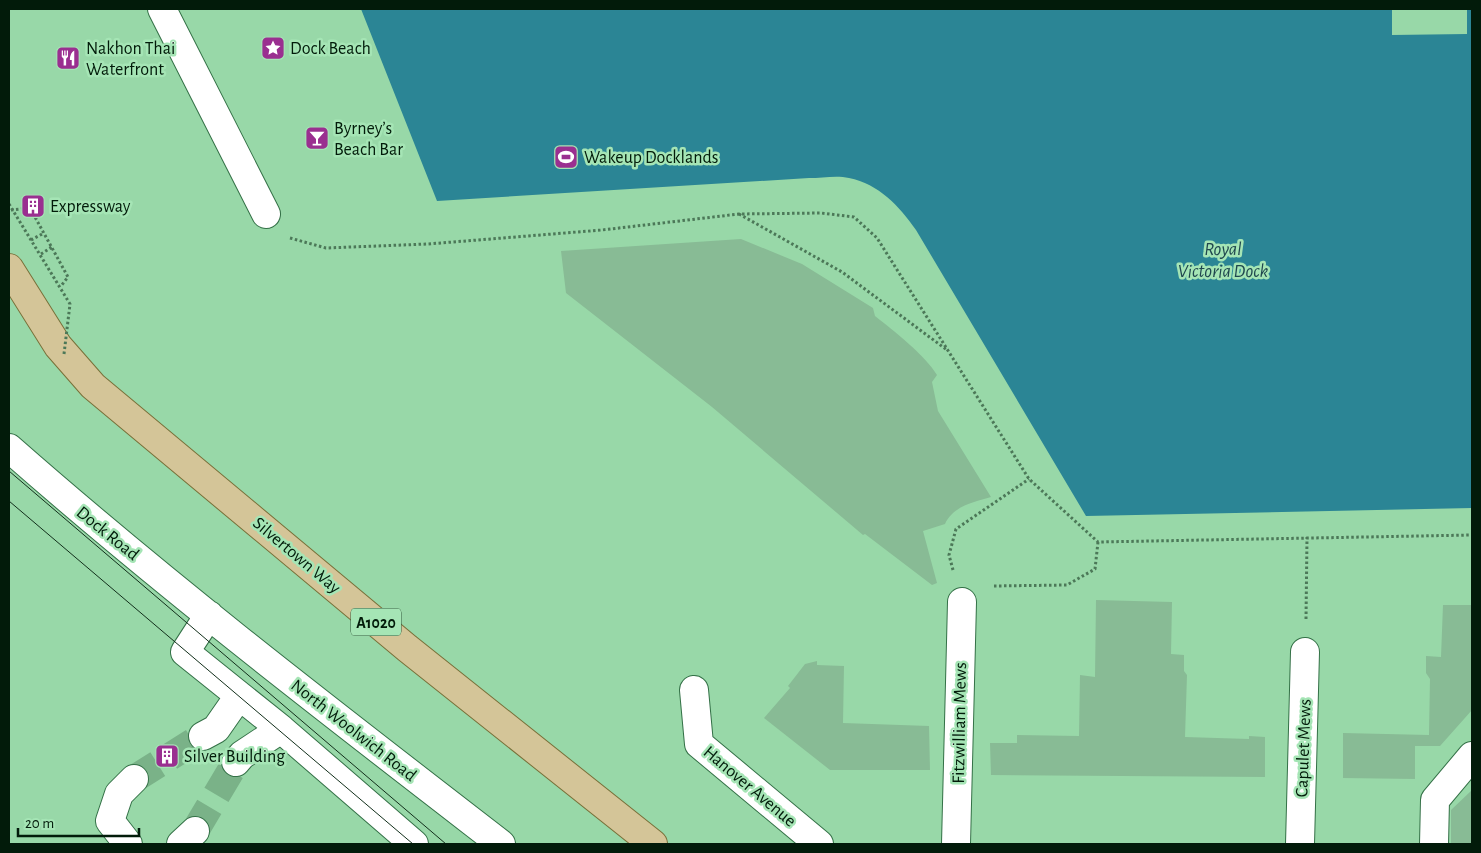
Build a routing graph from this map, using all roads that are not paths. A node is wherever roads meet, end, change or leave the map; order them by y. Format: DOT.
graph roads {
  1 [pos="162,9"];
  2 [pos="266,214"];
  3 [pos="9,268"];
  4 [pos="14,461"];
  5 [pos="960,594"];
  6 [pos="209,615"];
  7 [pos="1305,652"];
  8 [pos="694,690"];
  9 [pos="239,696"];
  10 [pos="281,729"];
  11 [pos="203,736"];
  12 [pos="1472,756"];
  13 [pos="236,762"];
  14 [pos="134,779"];
  15 [pos="128,844"];
  16 [pos="414,844"];
  17 [pos="501,844"];
  18 [pos="653,844"];
  19 [pos="819,844"];
  20 [pos="956,844"];
  21 [pos="1300,844"];
  22 [pos="1434,844"];
  1 -- 2 [label="street"];
  3 -- 18 [label="main road, Silvertown Way / A1020"];
  4 -- 6 [label="street, Dock Road"];
  5 -- 20 [label="street, Fitzwilliam Mews"];
  6 -- 9 [label="street"];
  6 -- 17 [label="street, North Woolwich Road"];
  7 -- 21 [label="street, Capulet Mews"];
  8 -- 19 [label="street, Hanover Avenue"];
  9 -- 10 [label="street"];
  9 -- 11 [label="street"];
  10 -- 13 [label="street"];
  10 -- 16 [label="street"];
  12 -- 22 [label="street"];
  14 -- 15 [label="street"];
}
